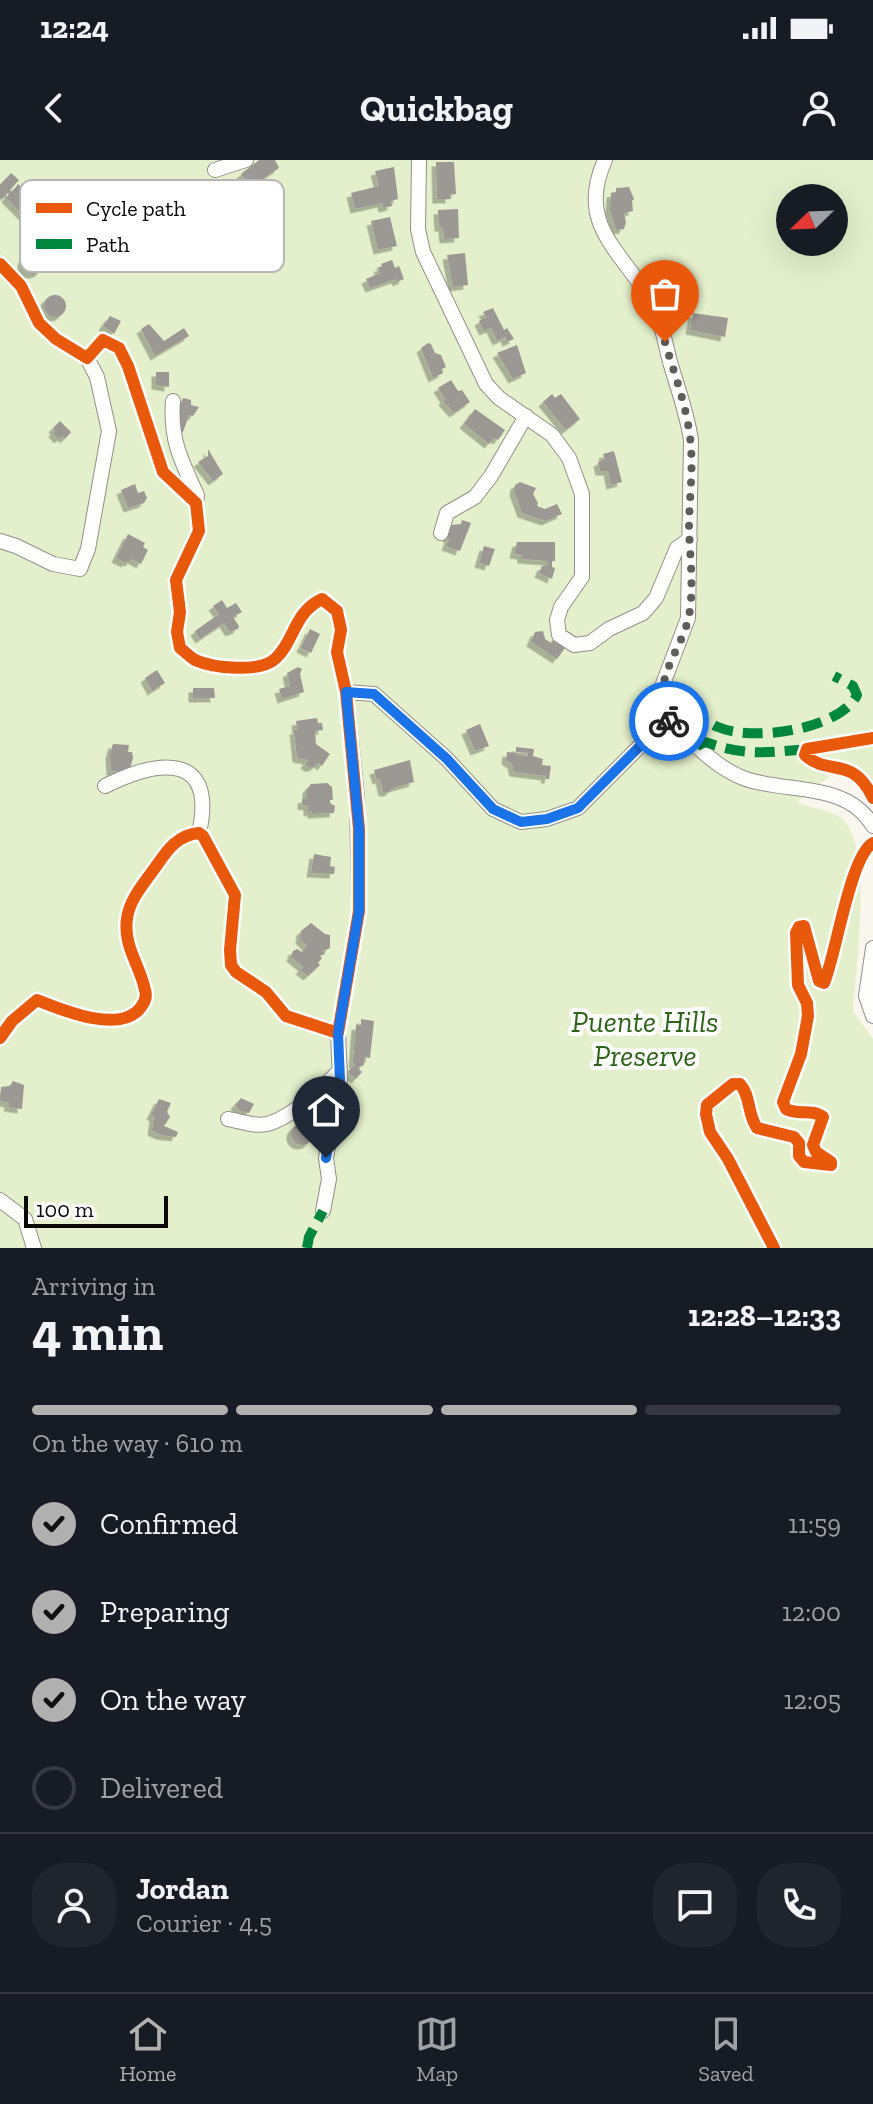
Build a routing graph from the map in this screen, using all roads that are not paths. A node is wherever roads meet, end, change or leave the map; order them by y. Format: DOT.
graph roads {
  1 [pos="246,160"];
  2 [pos="419,160"];
  3 [pos="605,160"];
  4 [pos="215,170"];
  5 [pos="0,264"];
  6 [pos="87,358"];
  7 [pos="173,401"];
  8 [pos="526,416"];
  9 [pos="196,503"];
  10 [pos="441,533"];
  11 [pos="690,539"];
  12 [pos="0,541"];
  13 [pos="346,692"];
  14 [pos="671,720"];
  15 [pos="105,786"];
  16 [pos="873,826"];
  17 [pos="199,833"];
  18 [pos="873,948"];
  19 [pos="873,1016"];
  20 [pos="338,1033"];
  21 [pos="0,1038"];
  22 [pos="340,1070"];
  23 [pos="228,1119"];
  24 [pos="0,1200"];
  25 [pos="323,1211"];
  26 [pos="34,1248"];
  1 -- 4 [label="street"];
  2 -- 8 [label="street"];
  3 -- 11 [label="street"];
  5 -- 6 [label="street"];
  6 -- 9 [label="street"];
  6 -- 12 [label="street"];
  7 -- 9 [label="street"];
  8 -- 10 [label="street"];
  8 -- 11 [label="street"];
  9 -- 13 [label="street"];
  11 -- 14 [label="street"];
  13 -- 14 [label="street"];
  13 -- 20 [label="street"];
  14 -- 16 [label="street"];
  15 -- 17 [label="street"];
  17 -- 20 [label="street"];
  17 -- 21 [label="street"];
  18 -- 19 [label="street"];
  20 -- 22 [label="street"];
  22 -- 23 [label="street"];
  22 -- 25 [label="street"];
  24 -- 26 [label="street"];
}
